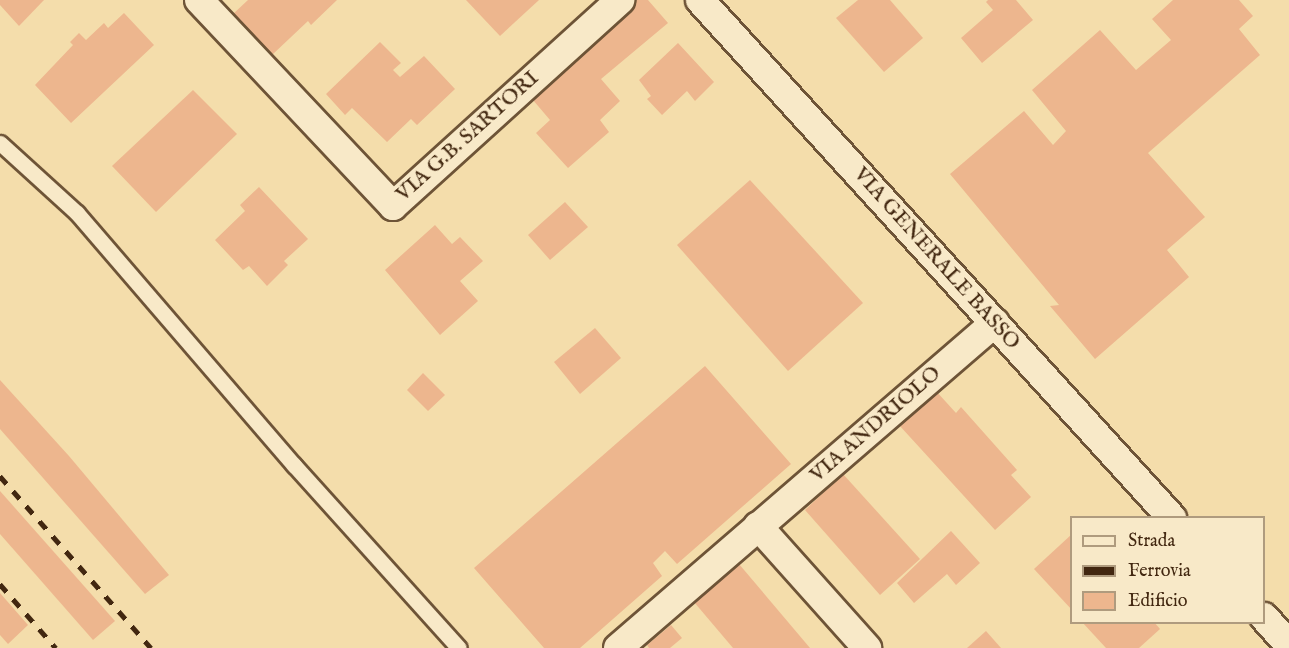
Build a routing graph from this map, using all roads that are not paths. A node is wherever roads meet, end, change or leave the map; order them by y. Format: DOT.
graph roads {
  1 [pos="199,0"];
  2 [pos="620,0"];
  3 [pos="700,0"];
  4 [pos="0,143"];
  5 [pos="995,323"];
  6 [pos="1170,516"];
  7 [pos="758,526"];
  8 [pos="1265,619"];
  9 [pos="1289,645"];
  10 [pos="459,648"];
  11 [pos="618,648"];
  12 [pos="867,648"];
  1 -- 2 [label="street, VIA G.B. SARTORI"];
  3 -- 5 [label="street, VIA GENERALE BASSO"];
  4 -- 10 [label="lane"];
  5 -- 6 [label="street, VIA GENERALE BASSO"];
  5 -- 7 [label="street, VIA ANDRIOLO"];
  7 -- 11 [label="street, VIA ANDRIOLO"];
  7 -- 12 [label="street"];
  8 -- 9 [label="street"];
}
